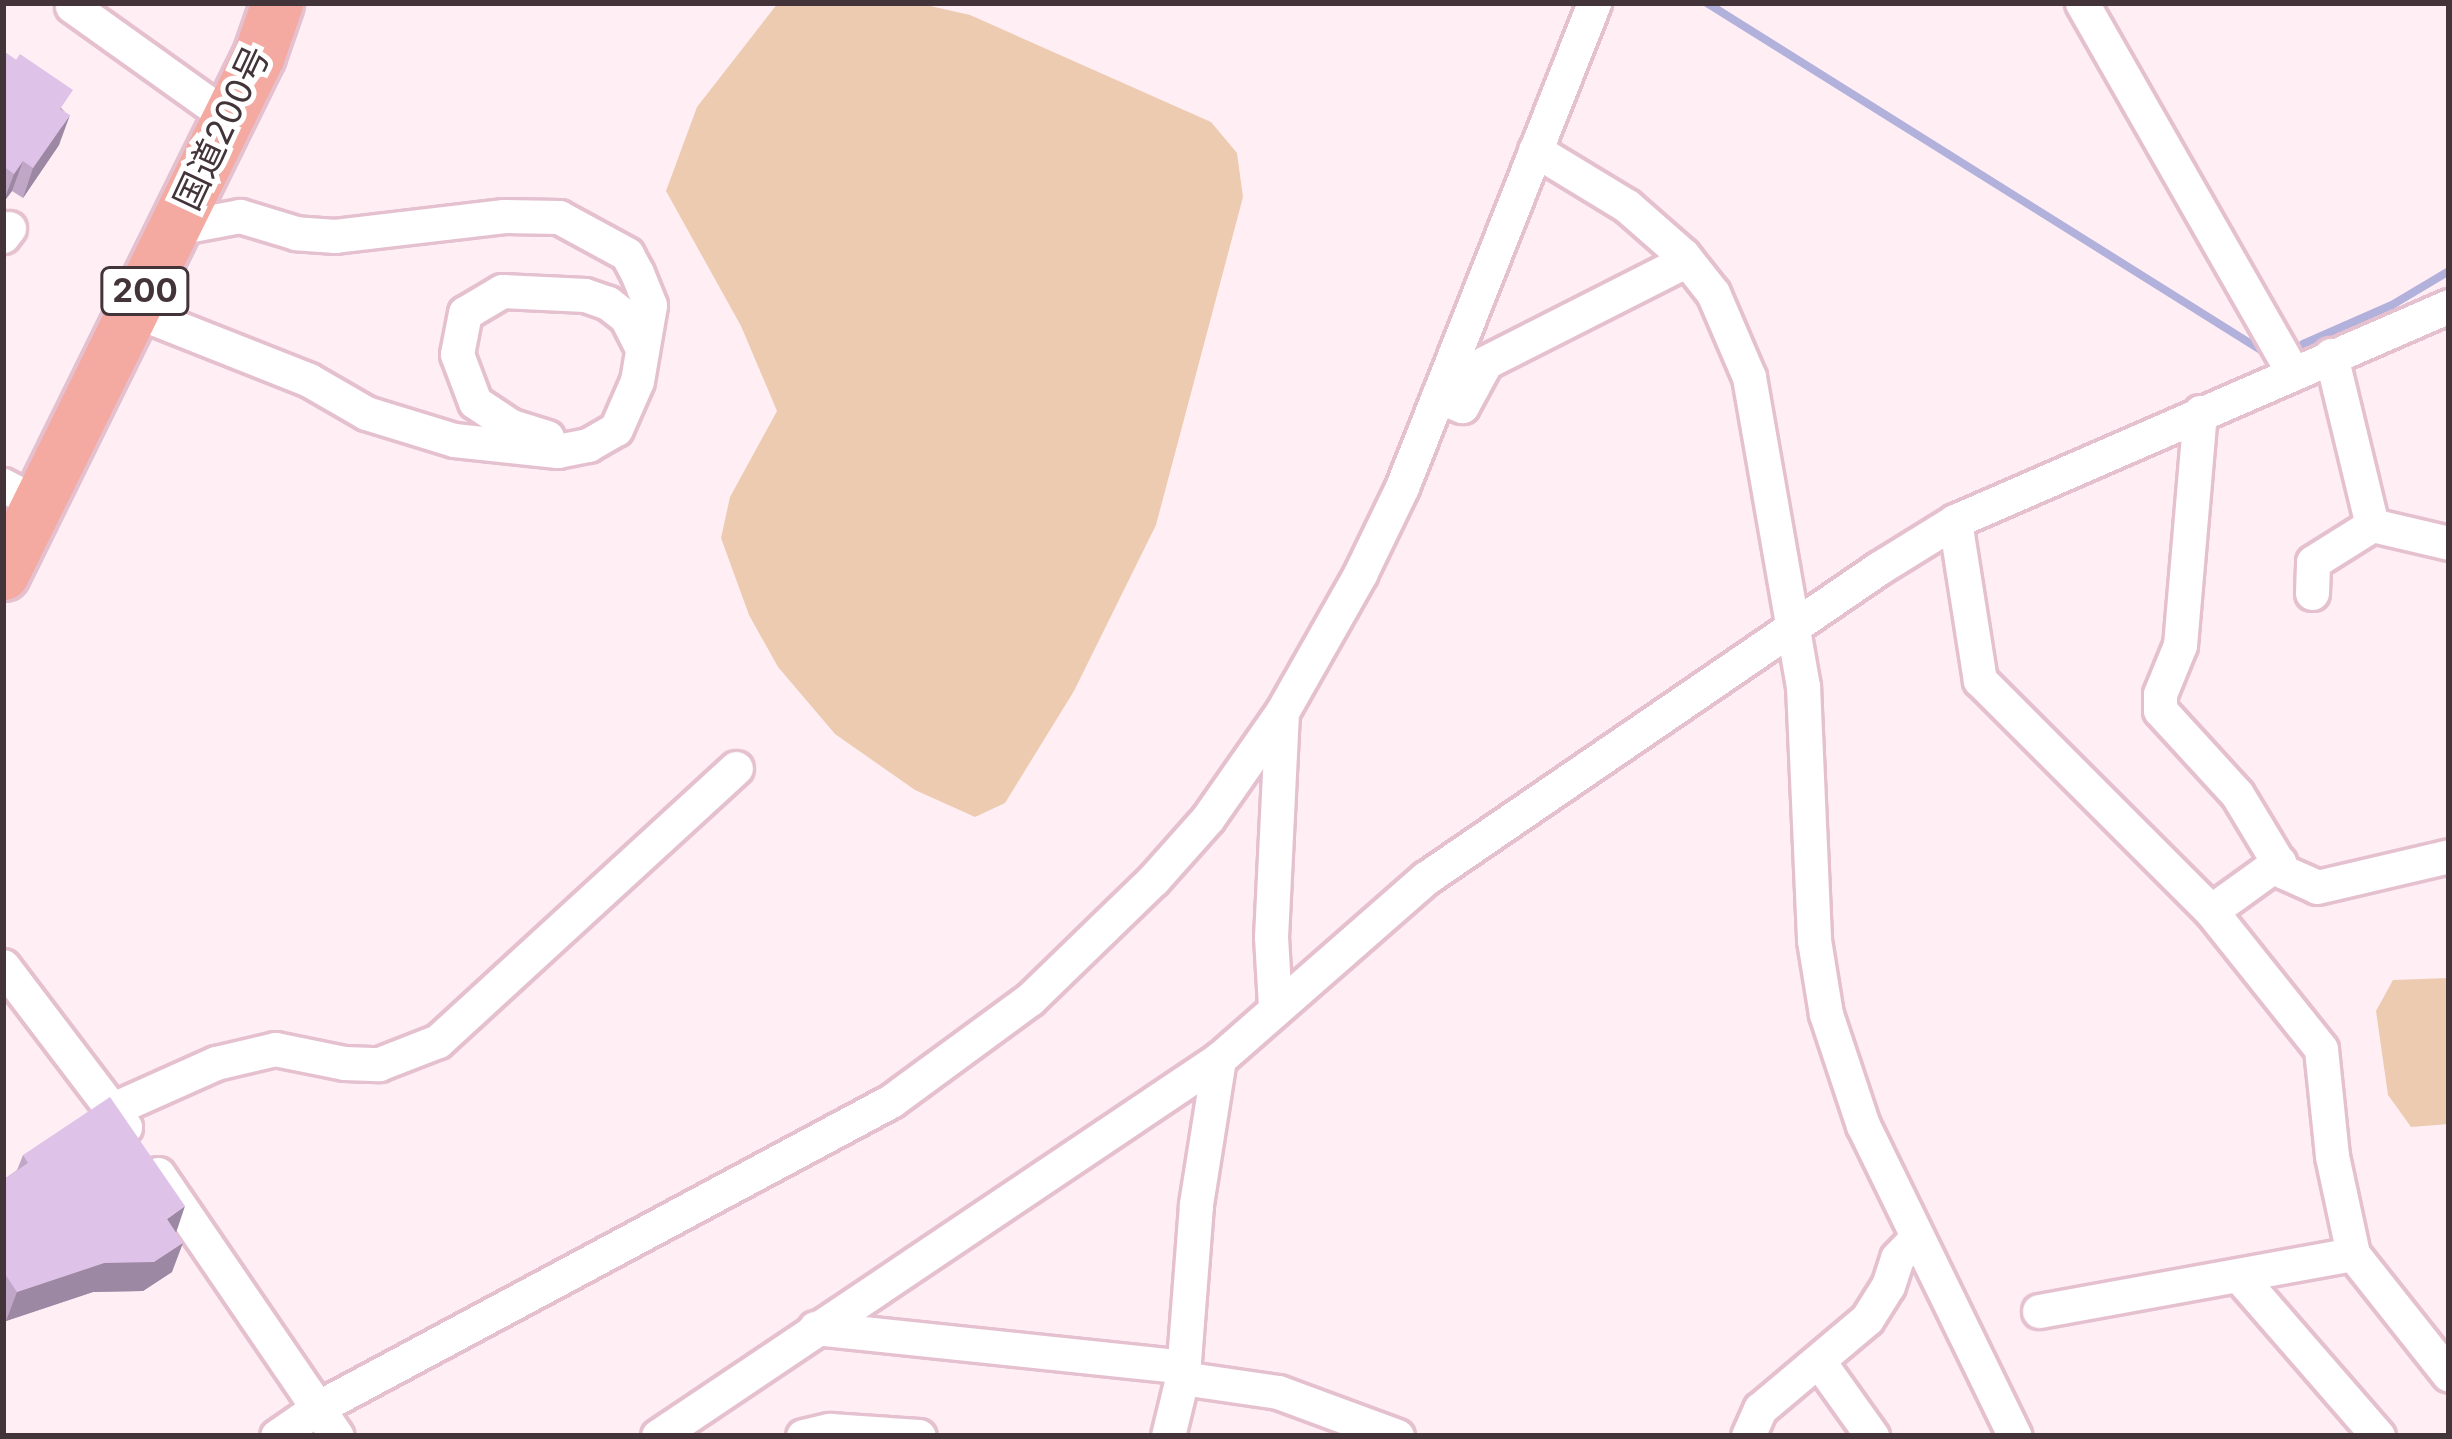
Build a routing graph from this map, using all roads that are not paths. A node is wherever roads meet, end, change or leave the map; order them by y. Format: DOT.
graph roads {
  1 [pos="277,3"];
  2 [pos="1594,3"];
  3 [pos="2082,3"];
  4 [pos="72,4"];
  5 [pos="229,118"];
  6 [pos="1535,151"];
  7 [pos="176,227"];
  8 [pos="1687,260"];
  9 [pos="2449,306"];
  10 [pos="135,311"];
  11 [pos="642,348"];
  12 [pos="2331,355"];
  13 [pos="2292,371"];
  14 [pos="1438,396"];
  15 [pos="2200,412"];
  16 [pos="578,447"];
  17 [pos="21,494"];
  18 [pos="1955,521"];
  19 [pos="2372,525"];
  20 [pos="2449,543"];
  21 [pos="3,574"];
  22 [pos="2312,593"];
  23 [pos="1794,627"];
  24 [pos="1282,712"];
  25 [pos="736,768"];
  26 [pos="2449,856"];
  27 [pos="2279,862"];
  28 [pos="2211,911"];
  29 [pos="3,966"];
  30 [pos="1275,1006"];
  31 [pos="1220,1059"];
  32 [pos="113,1109"];
  33 [pos="1917,1237"];
  34 [pos="2353,1254"];
  35 [pos="2239,1276"];
  36 [pos="2039,1311"];
  37 [pos="815,1328"];
  38 [pos="1820,1363"];
  39 [pos="1182,1372"];
  40 [pos="2449,1376"];
  41 [pos="328,1422"];
  42 [pos="1759,1429"];
  43 [pos="277,1436"];
  44 [pos="658,1436"];
  45 [pos="803,1436"];
  46 [pos="919,1436"];
  47 [pos="1168,1436"];
  48 [pos="1397,1436"];
  49 [pos="1873,1436"];
  50 [pos="2015,1436"];
  51 [pos="2378,1436"];
  1 -- 5 [label="highway, 国道200号 / 200"];
  2 -- 6 [label="street"];
  3 -- 13 [label="street"];
  4 -- 5 [label="street"];
  5 -- 7 [label="highway, 国道200号 / 200"];
  6 -- 8 [label="street"];
  6 -- 14 [label="street"];
  7 -- 10 [label="highway, 国道200号 / 200"];
  7 -- 11 [label="street"];
  8 -- 14 [label="street"];
  8 -- 23 [label="street"];
  9 -- 12 [label="street"];
  10 -- 16 [label="street"];
  10 -- 17 [label="highway, 国道200号 / 200"];
  11 -- 16 [label="street"];
  11 -- 16 [label="street"];
  12 -- 13 [label="street"];
  12 -- 19 [label="street"];
  13 -- 15 [label="street"];
  14 -- 24 [label="street"];
  15 -- 18 [label="street"];
  15 -- 27 [label="street"];
  17 -- 21 [label="highway, 国道200号 / 200"];
  18 -- 23 [label="street"];
  18 -- 28 [label="street"];
  19 -- 20 [label="street"];
  19 -- 22 [label="street"];
  23 -- 30 [label="street"];
  23 -- 33 [label="street"];
  24 -- 30 [label="street"];
  24 -- 41 [label="street"];
  25 -- 32 [label="street"];
  26 -- 27 [label="street"];
  27 -- 28 [label="street"];
  28 -- 34 [label="street"];
  29 -- 32 [label="street"];
  30 -- 31 [label="street"];
  31 -- 37 [label="street"];
  31 -- 39 [label="street"];
  32 -- 41 [label="street"];
  33 -- 38 [label="street"];
  33 -- 50 [label="street"];
  34 -- 35 [label="street"];
  34 -- 40 [label="street"];
  35 -- 36 [label="street"];
  35 -- 51 [label="street"];
  37 -- 39 [label="street"];
  37 -- 44 [label="street"];
  38 -- 42 [label="street"];
  38 -- 49 [label="street"];
  39 -- 47 [label="street"];
  39 -- 48 [label="street"];
  41 -- 43 [label="street"];
  45 -- 46 [label="street"];
}
